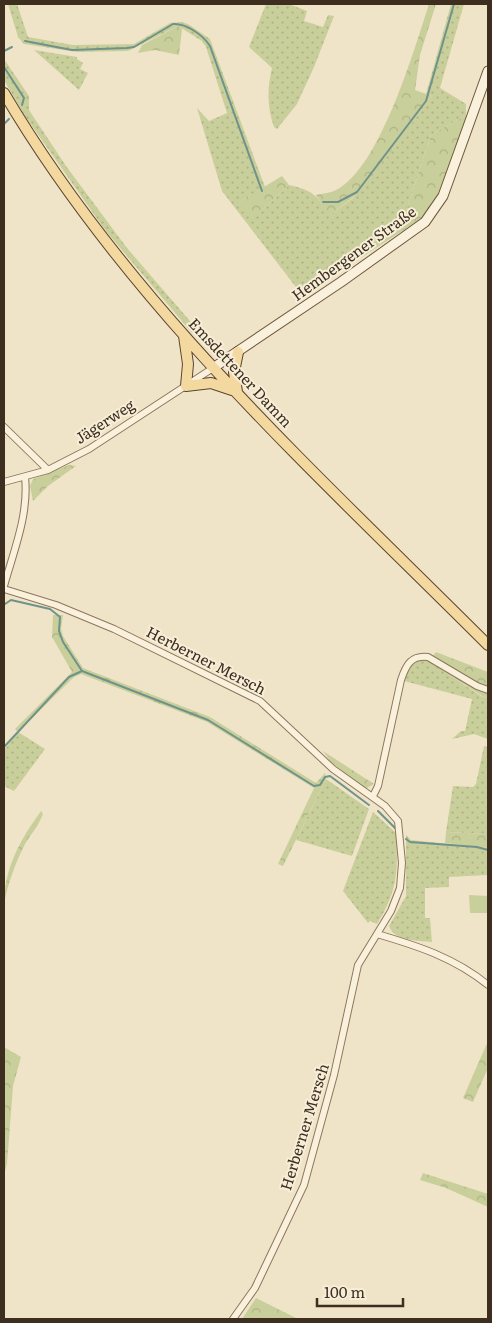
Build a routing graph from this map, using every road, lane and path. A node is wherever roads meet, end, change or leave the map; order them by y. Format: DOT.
graph roads {
  1 [pos="488,71"];
  2 [pos="4,93"];
  3 [pos="184,335"];
  4 [pos="238,352"];
  5 [pos="213,368"];
  6 [pos="186,386"];
  7 [pos="237,393"];
  8 [pos="4,427"];
  9 [pos="48,470"];
  10 [pos="25,477"];
  11 [pos="4,482"];
  12 [pos="4,587"];
  13 [pos="488,645"];
  14 [pos="488,690"];
  15 [pos="373,796"];
  16 [pos="377,934"];
  17 [pos="488,985"];
  18 [pos="233,1319"];
  1 -- 4 [label="street, Hembergener Straße"];
  2 -- 3 [label="main road, Emsdettener Damm"];
  3 -- 5 [label="main road, Emsdettener Damm"];
  3 -- 6 [label="main road"];
  4 -- 5 [label="street, Hembergener Straße"];
  4 -- 7 [label="main road"];
  5 -- 6 [label="street, Jägerweg"];
  5 -- 7 [label="main road, Emsdettener Damm"];
  6 -- 7 [label="main road"];
  6 -- 9 [label="street, Jägerweg"];
  7 -- 13 [label="main road, Emsdettener Damm"];
  8 -- 9 [label="street"];
  9 -- 10 [label="street, Jägerweg"];
  10 -- 11 [label="street, Jägerweg"];
  10 -- 12 [label="street"];
  12 -- 15 [label="street, Herberner Mersch"];
  14 -- 15 [label="street"];
  15 -- 16 [label="street, Herberner Mersch"];
  16 -- 17 [label="street"];
  16 -- 18 [label="street, Herberner Mersch"];
}
